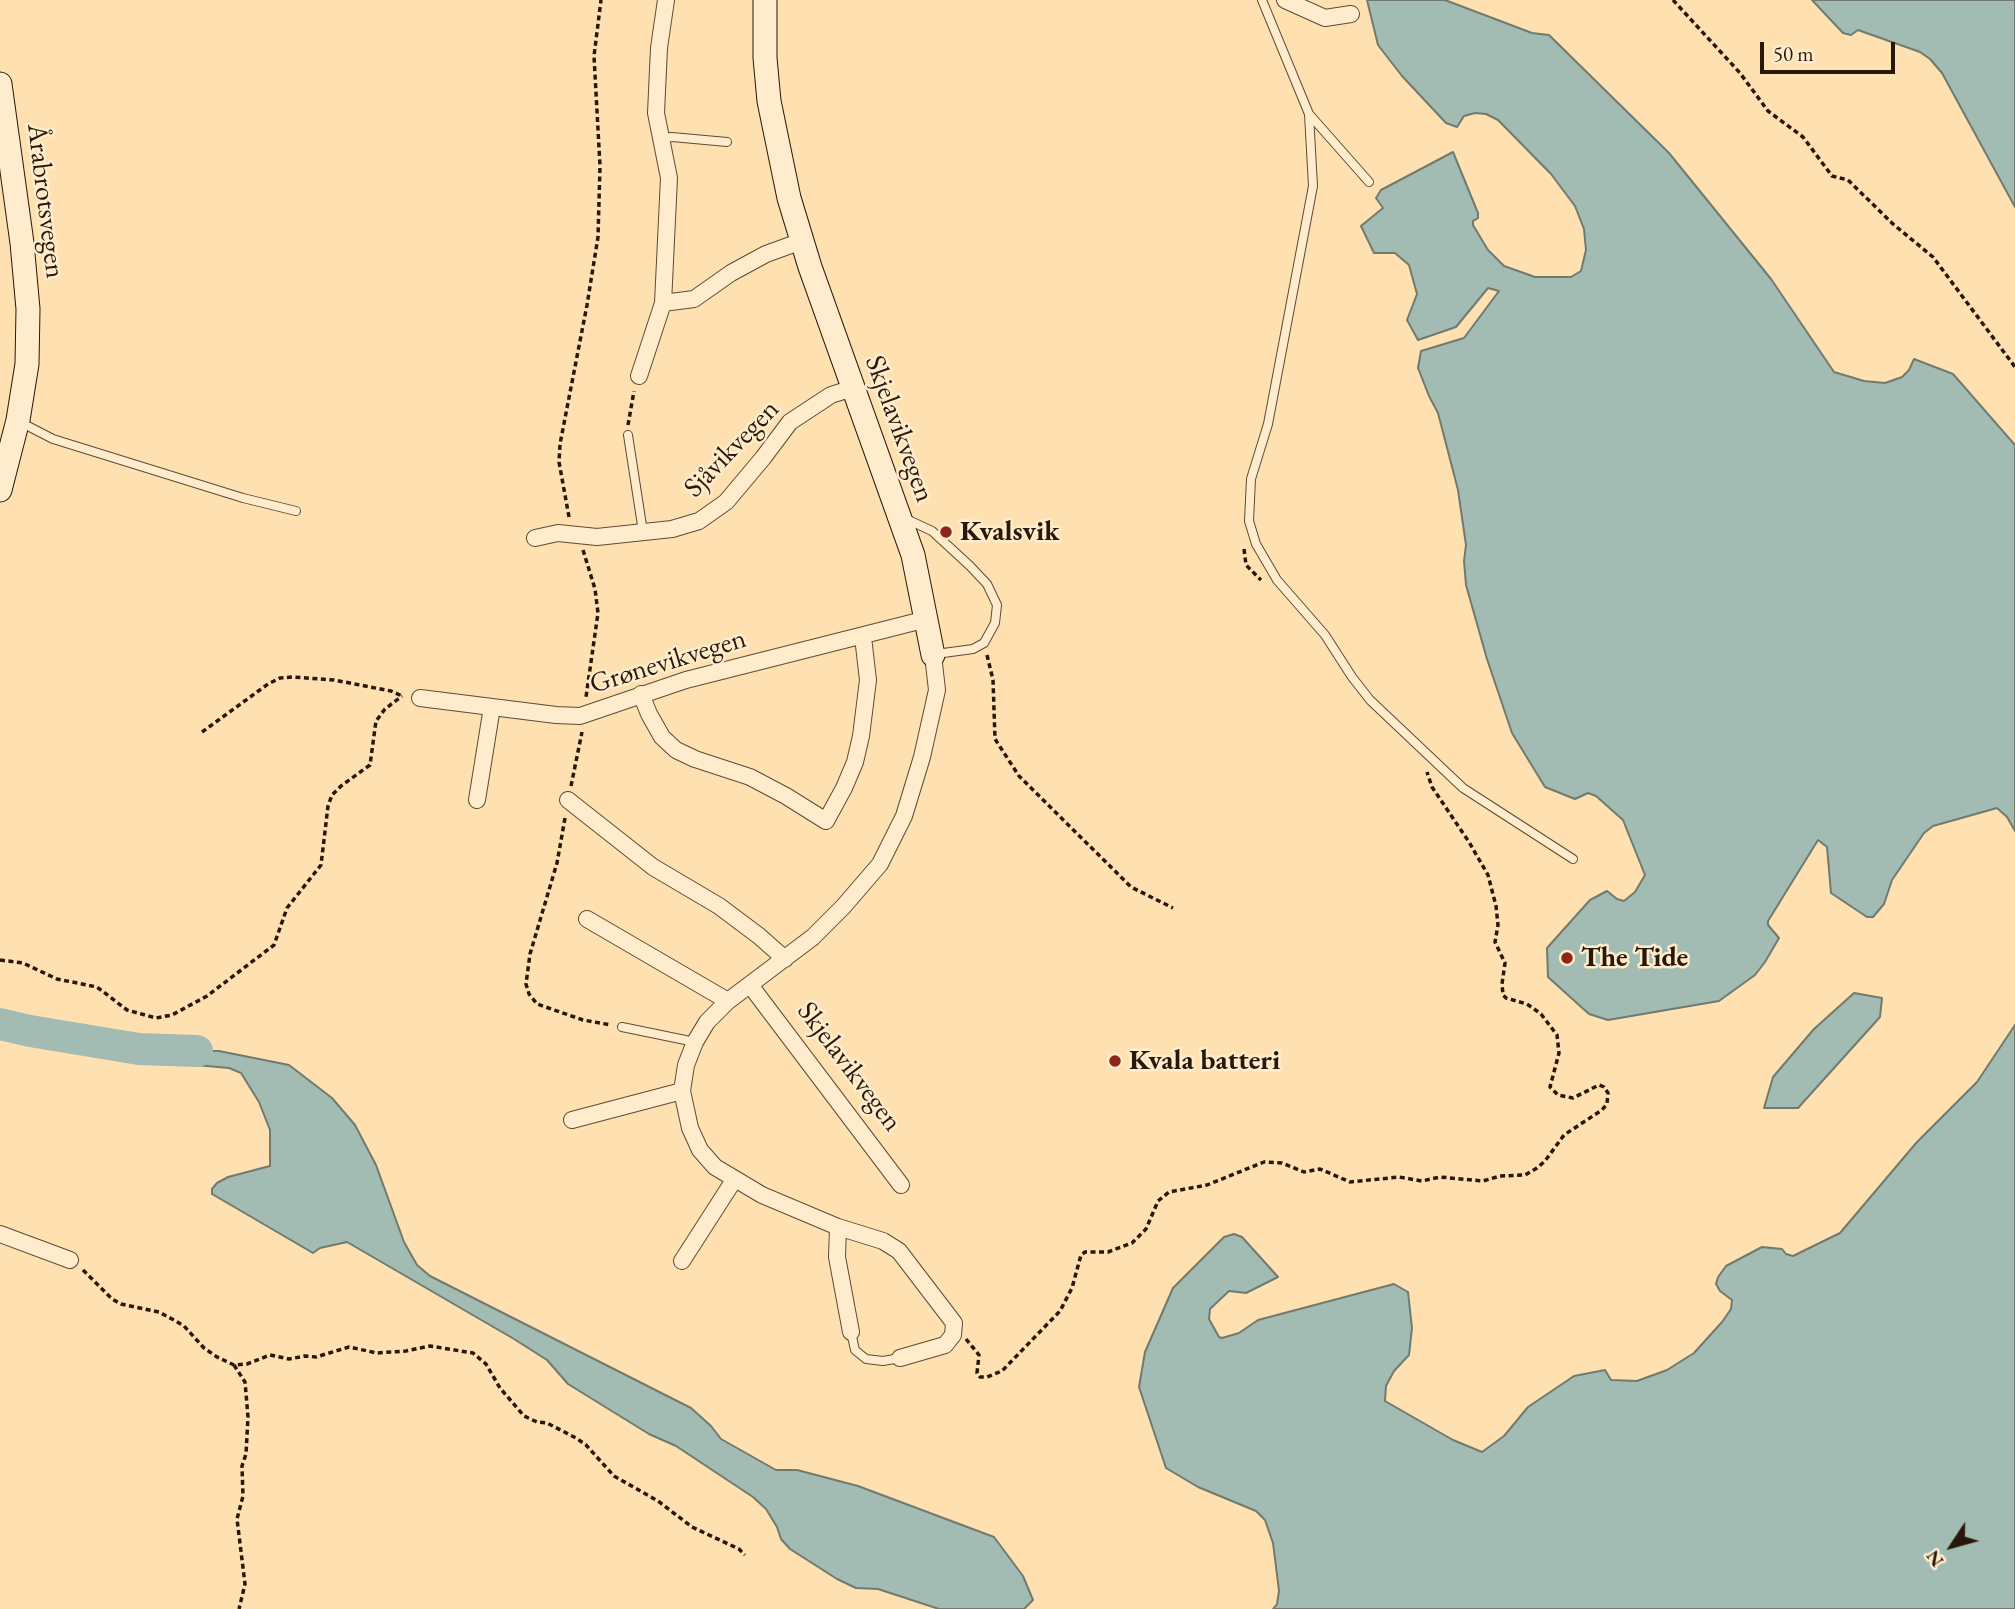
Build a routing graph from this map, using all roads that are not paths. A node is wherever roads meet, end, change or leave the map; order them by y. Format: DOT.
graph roads {
  1 [pos="666,0"];
  2 [pos="765,0"];
  3 [pos="1262,0"];
  4 [pos="1284,0"];
  5 [pos="1351,14"];
  6 [pos="0,85"];
  7 [pos="1309,114"];
  8 [pos="662,138"];
  9 [pos="727,142"];
  10 [pos="1369,182"];
  11 [pos="802,241"];
  12 [pos="663,303"];
  13 [pos="639,376"];
  14 [pos="853,388"];
  15 [pos="18,420"];
  16 [pos="628,435"];
  17 [pos="0,491"];
  18 [pos="296,511"];
  19 [pos="898,516"];
  20 [pos="643,532"];
  21 [pos="536,538"];
  22 [pos="928,619"];
  23 [pos="863,637"];
  24 [pos="933,655"];
  25 [pos="641,694"];
  26 [pos="420,698"];
  27 [pos="492,707"];
  28 [pos="477,800"];
  29 [pos="568,800"];
  30 [pos="1573,859"];
  31 [pos="587,919"];
  32 [pos="785,959"];
  33 [pos="750,985"];
  34 [pos="728,1001"];
  35 [pos="622,1027"];
  36 [pos="695,1042"];
  37 [pos="682,1091"];
  38 [pos="572,1120"];
  39 [pos="734,1180"];
  40 [pos="901,1185"];
  41 [pos="838,1227"];
  42 [pos="0,1234"];
  43 [pos="70,1260"];
  44 [pos="682,1261"];
  45 [pos="851,1332"];
  46 [pos="900,1358"];
  1 -- 8 [label="street"];
  2 -- 11 [label="main road, Skjelavikvegen"];
  3 -- 7 [label="lane"];
  4 -- 5 [label="street"];
  6 -- 15 [label="main road, Årabrotsvegen"];
  7 -- 10 [label="lane"];
  7 -- 30 [label="lane"];
  8 -- 9 [label="lane"];
  8 -- 12 [label="street"];
  11 -- 12 [label="street"];
  11 -- 14 [label="main road, Skjelavikvegen"];
  12 -- 13 [label="street"];
  14 -- 19 [label="main road, Skjelavikvegen"];
  14 -- 20 [label="street, Sjåvikvegen"];
  15 -- 17 [label="main road, Årabrotsvegen"];
  15 -- 18 [label="lane"];
  16 -- 20 [label="lane"];
  19 -- 22 [label="main road, Skjelavikvegen"];
  19 -- 24 [label="lane"];
  20 -- 21 [label="street, Sjåvikvegen"];
  22 -- 23 [label="street, Grønevikvegen"];
  22 -- 24 [label="main road, Skjelavikvegen"];
  23 -- 25 [label="street, Grønevikvegen"];
  23 -- 25 [label="street"];
  24 -- 32 [label="street, Skjelavikvegen"];
  25 -- 27 [label="street, Grønevikvegen"];
  26 -- 27 [label="street, Grønevikvegen"];
  27 -- 28 [label="street"];
  29 -- 32 [label="street"];
  31 -- 34 [label="street"];
  32 -- 33 [label="street, Skjelavikvegen"];
  33 -- 34 [label="street, Skjelavikvegen"];
  33 -- 40 [label="street, Skjelavikvegen"];
  34 -- 36 [label="street, Skjelavikvegen"];
  35 -- 36 [label="lane"];
  36 -- 37 [label="street, Skjelavikvegen"];
  37 -- 38 [label="street"];
  37 -- 39 [label="street, Skjelavikvegen"];
  39 -- 41 [label="street, Skjelavikvegen"];
  39 -- 44 [label="street"];
  41 -- 45 [label="street"];
  41 -- 46 [label="street, Skjelavikvegen"];
  42 -- 43 [label="street"];
  45 -- 46 [label="lane"];
}
